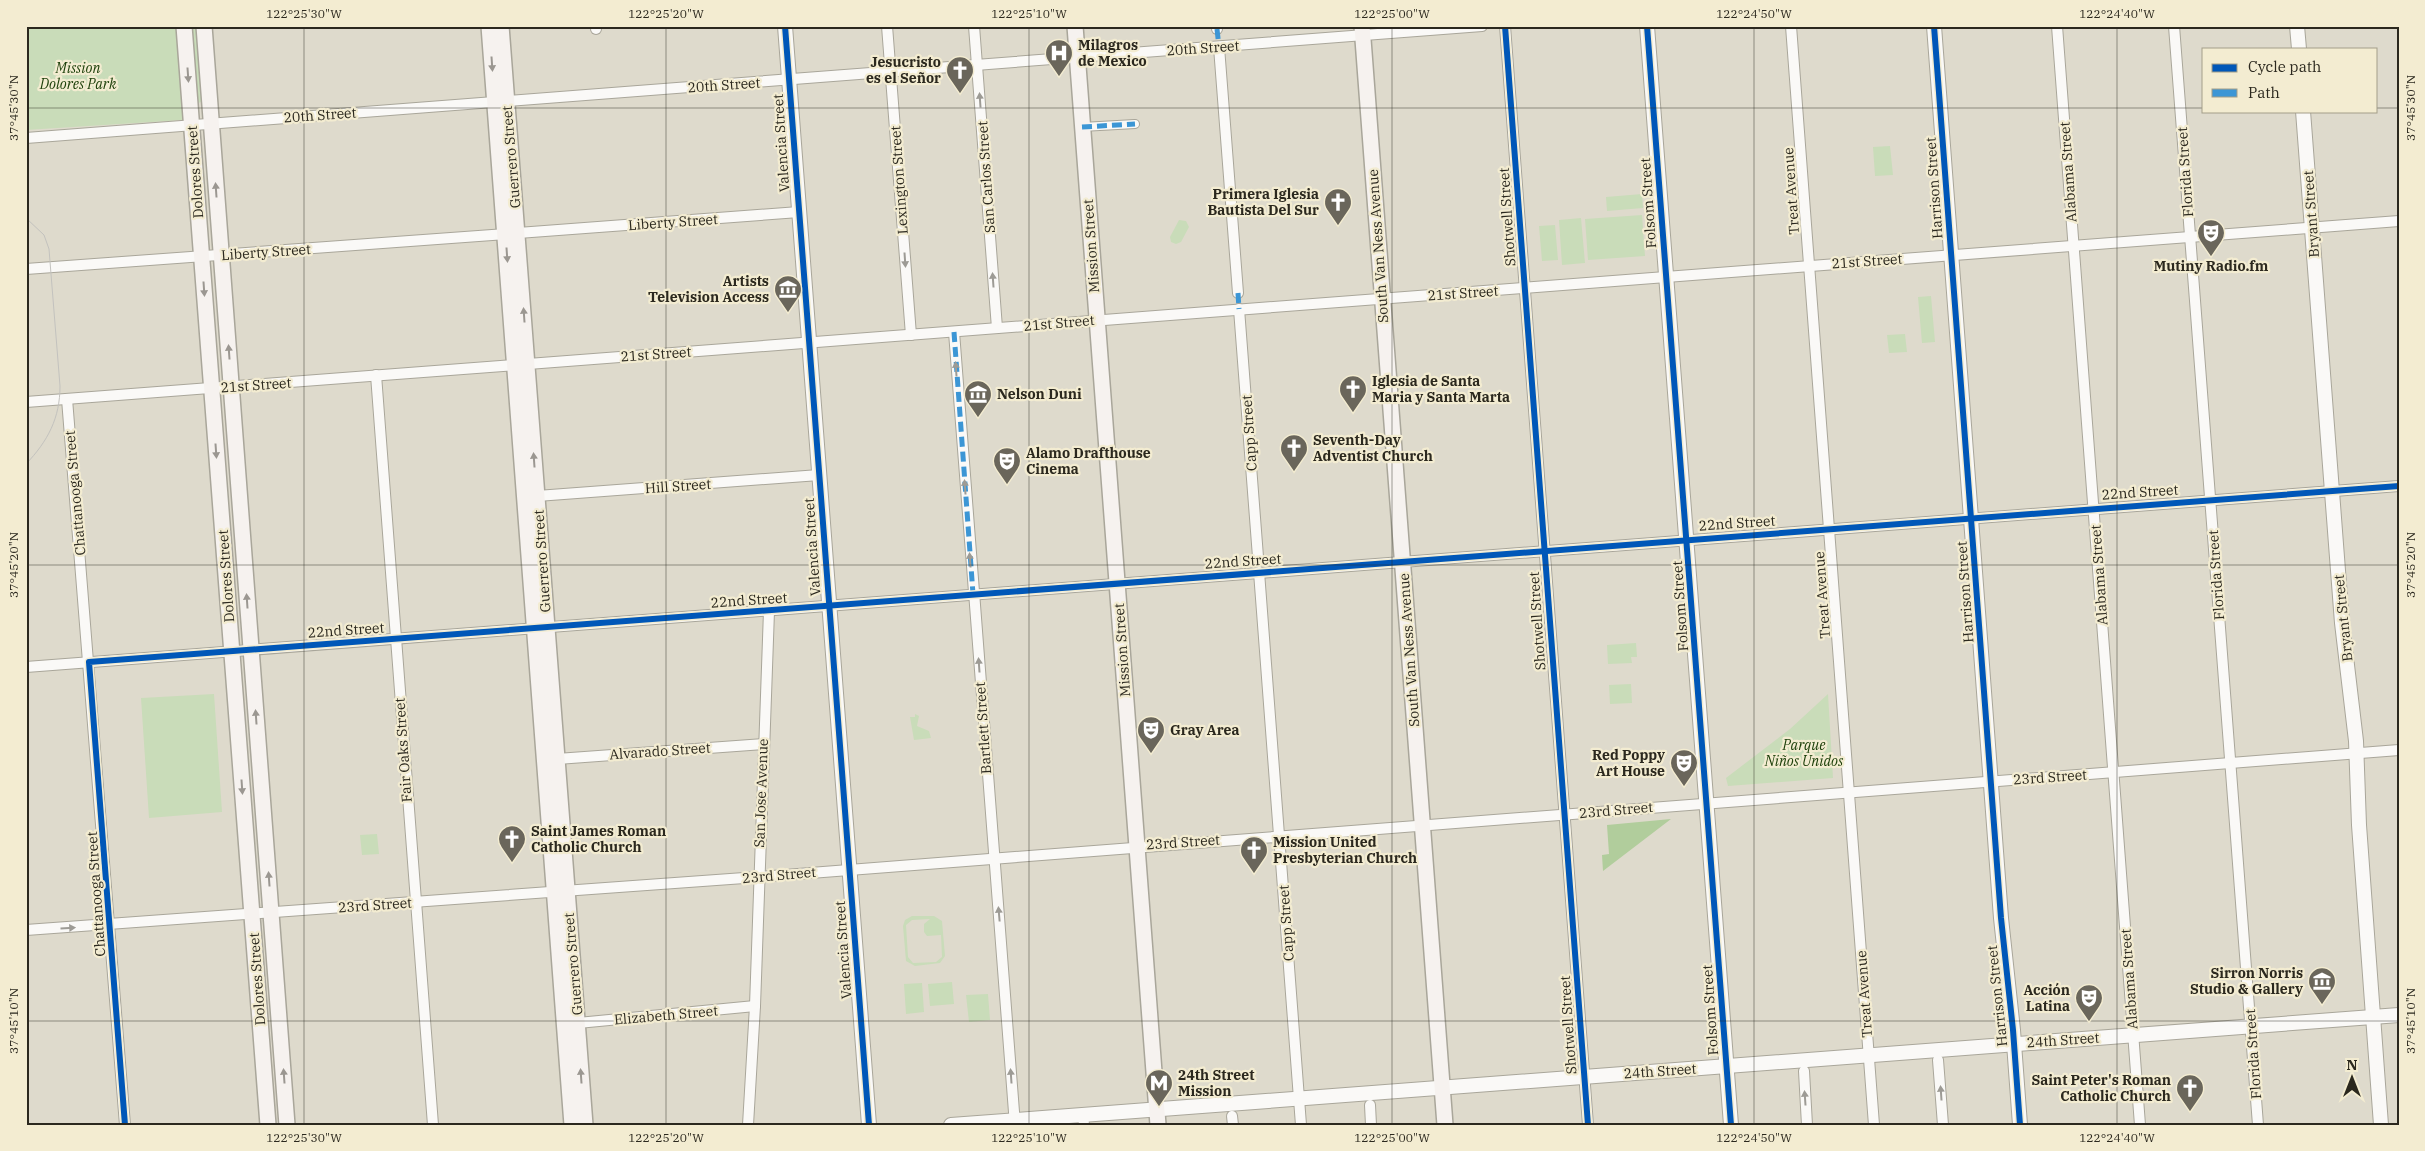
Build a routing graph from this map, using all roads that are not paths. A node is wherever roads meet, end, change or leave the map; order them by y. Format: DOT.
graph roads {
  1 [pos="184,26"];
  2 [pos="204,26"];
  3 [pos="489,26"];
  4 [pos="501,26"];
  5 [pos="785,26"];
  6 [pos="887,26"];
  7 [pos="974,26"];
  8 [pos="1075,26"];
  9 [pos="1482,26"];
  10 [pos="1505,26"];
  11 [pos="1647,26"];
  12 [pos="1791,26"];
  13 [pos="1934,26"];
  14 [pos="2057,26"];
  15 [pos="2174,26"];
  16 [pos="2297,26"];
  17 [pos="1362,31"];
  18 [pos="1219,46"];
  19 [pos="2298,48"];
  20 [pos="1077,58"];
  21 [pos="977,66"];
  22 [pos="890,72"];
  23 [pos="789,80"];
  24 [pos="500,102"];
  25 [pos="2303,112"];
  26 [pos="211,124"];
  27 [pos="1135,124"];
  28 [pos="192,125"];
  29 [pos="1082,127"];
  30 [pos="26,138"];
  31 [pos="799,212"];
  32 [pos="2399,221"];
  33 [pos="2312,228"];
  34 [pos="512,234"];
  35 [pos="2190,237"];
  36 [pos="2074,246"];
  37 [pos="221,255"];
  38 [pos="1952,255"];
  39 [pos="202,256"];
  40 [pos="1808,265"];
  41 [pos="26,268"];
  42 [pos="1666,277"];
  43 [pos="1524,288"];
  44 [pos="1238,292"];
  45 [pos="1382,299"];
  46 [pos="1239,309"];
  47 [pos="1097,320"];
  48 [pos="997,328"];
  49 [pos="954,332"];
  50 [pos="911,335"];
  51 [pos="809,342"];
  52 [pos="522,364"];
  53 [pos="376,375"];
  54 [pos="231,387"];
  55 [pos="212,388"];
  56 [pos="68,399"];
  57 [pos="26,402"];
  58 [pos="820,475"];
  59 [pos="2399,486"];
  60 [pos="2332,491"];
  61 [pos="537,496"];
  62 [pos="2210,500"];
  63 [pos="2094,509"];
  64 [pos="241,518"];
  65 [pos="1971,518"];
  66 [pos="222,519"];
  67 [pos="1829,529"];
  68 [pos="1688,540"];
  69 [pos="1544,550"];
  70 [pos="1258,557"];
  71 [pos="1402,561"];
  72 [pos="1259,572"];
  73 [pos="1117,583"];
  74 [pos="973,594"];
  75 [pos="830,606"];
  76 [pos="769,611"];
  77 [pos="541,628"];
  78 [pos="395,639"];
  79 [pos="251,650"];
  80 [pos="232,652"];
  81 [pos="89,662"];
  82 [pos="26,666"];
  83 [pos="764,744"];
  84 [pos="2399,750"];
  85 [pos="2356,753"];
  86 [pos="557,759"];
  87 [pos="2231,762"];
  88 [pos="2114,772"];
  89 [pos="1991,781"];
  90 [pos="1849,792"];
  91 [pos="1706,803"];
  92 [pos="1564,814"];
  93 [pos="1422,824"];
  94 [pos="1279,835"];
  95 [pos="1137,846"];
  96 [pos="994,858"];
  97 [pos="849,869"];
  98 [pos="758,877"];
  99 [pos="561,891"];
  100 [pos="414,902"];
  101 [pos="271,913"];
  102 [pos="252,914"];
  103 [pos="111,926"];
  104 [pos="26,930"];
  105 [pos="755,1006"];
  106 [pos="2399,1015"];
  107 [pos="2373,1017"];
  108 [pos="578,1023"];
  109 [pos="2250,1026"];
  110 [pos="2134,1035"];
  111 [pos="2014,1044"];
  112 [pos="1868,1055"];
  113 [pos="1938,1060"];
  114 [pos="1726,1066"];
  115 [pos="1804,1072"];
  116 [pos="1584,1077"];
  117 [pos="1442,1088"];
  118 [pos="1299,1098"];
  119 [pos="1370,1105"];
  120 [pos="1157,1109"];
  121 [pos="1083,1120"];
  122 [pos="1014,1122"];
  123 [pos="125,1125"];
  124 [pos="268,1125"];
  125 [pos="287,1125"];
  126 [pos="432,1125"];
  127 [pos="572,1125"];
  128 [pos="585,1125"];
  129 [pos="748,1125"];
  130 [pos="869,1125"];
  131 [pos="950,1125"];
  132 [pos="1158,1125"];
  133 [pos="1301,1125"];
  134 [pos="1371,1125"];
  135 [pos="1445,1125"];
  136 [pos="1588,1125"];
  137 [pos="1731,1125"];
  138 [pos="1807,1125"];
  139 [pos="1874,1125"];
  140 [pos="1943,1125"];
  141 [pos="2020,1125"];
  142 [pos="2140,1125"];
  143 [pos="2258,1125"];
  144 [pos="2381,1125"];
  1 -- 28 [label="main road, Dolores Street, one-way"];
  2 -- 26 [label="main road, Dolores Street"];
  3 -- 24 [label="main road, Guerrero Street, one-way"];
  4 -- 24 [label="main road, Guerrero Street"];
  5 -- 23 [label="street, Valencia Street"];
  6 -- 22 [label="street, Lexington Street"];
  7 -- 21 [label="street, San Carlos Street"];
  8 -- 20 [label="main road, Mission Street"];
  9 -- 17 [label="street, 20th Street"];
  10 -- 43 [label="street, Shotwell Street"];
  11 -- 42 [label="street, Folsom Street"];
  12 -- 40 [label="street, Treat Avenue"];
  13 -- 38 [label="street, Harrison Street"];
  14 -- 36 [label="street, Alabama Street"];
  15 -- 35 [label="street, Florida Street"];
  16 -- 19 [label="street"];
  17 -- 18 [label="street, 20th Street"];
  17 -- 45 [label="main road, South Van Ness Avenue"];
  18 -- 20 [label="street, 20th Street"];
  18 -- 44 [label="street"];
  20 -- 21 [label="street, 20th Street"];
  20 -- 29 [label="main road, Mission Street"];
  21 -- 22 [label="street, 20th Street"];
  48 -- 21 [label="street, San Carlos Street, one-way"];
  22 -- 23 [label="street, 20th Street"];
  22 -- 50 [label="street, Lexington Street, one-way"];
  23 -- 24 [label="street, 20th Street"];
  23 -- 31 [label="street, Valencia Street"];
  24 -- 26 [label="street, 20th Street"];
  24 -- 34 [label="main road, Guerrero Street"];
  25 -- 33 [label="street, Bryant Street"];
  26 -- 28 [label="street, 20th Street"];
  37 -- 26 [label="main road, Dolores Street, one-way"];
  27 -- 29 [label="street"];
  28 -- 30 [label="street, 20th Street"];
  28 -- 39 [label="main road, Dolores Street"];
  29 -- 47 [label="main road, Mission Street"];
  31 -- 34 [label="street, Liberty Street"];
  31 -- 51 [label="street, Valencia Street"];
  32 -- 33 [label="street, 21st Street"];
  33 -- 35 [label="street, 21st Street"];
  33 -- 60 [label="street, Bryant Street"];
  34 -- 37 [label="street, Liberty Street"];
  34 -- 52 [label="main road, Guerrero Street"];
  35 -- 36 [label="street, 21st Street"];
  35 -- 62 [label="street, Florida Street"];
  36 -- 38 [label="street, 21st Street"];
  36 -- 63 [label="street, Alabama Street"];
  37 -- 39 [label="street, Liberty Street"];
  54 -- 37 [label="main road, Dolores Street, one-way"];
  38 -- 40 [label="street, 21st Street"];
  38 -- 65 [label="street, Harrison Street"];
  39 -- 41 [label="street, Liberty Street"];
  39 -- 55 [label="main road, Dolores Street, one-way"];
  40 -- 42 [label="street, 21st Street"];
  40 -- 67 [label="street, Treat Avenue"];
  42 -- 43 [label="street, 21st Street"];
  42 -- 68 [label="street, Folsom Street"];
  43 -- 45 [label="street, 21st Street"];
  43 -- 69 [label="street, Shotwell Street"];
  45 -- 46 [label="street, 21st Street"];
  45 -- 71 [label="main road, South Van Ness Avenue"];
  46 -- 47 [label="street, 21st Street"];
  46 -- 70 [label="street, Capp Street"];
  47 -- 48 [label="street, 21st Street"];
  47 -- 73 [label="main road, Mission Street"];
  48 -- 49 [label="street, 21st Street"];
  49 -- 50 [label="street, 21st Street"];
  74 -- 49 [label="street, Bartlett Street, one-way"];
  50 -- 51 [label="street, 21st Street"];
  51 -- 52 [label="street, 21st Street"];
  51 -- 58 [label="street, Valencia Street"];
  52 -- 53 [label="street, 21st Street"];
  61 -- 52 [label="main road, Guerrero Street, one-way"];
  52 -- 77 [label="main road, Guerrero Street"];
  53 -- 54 [label="street, 21st Street"];
  53 -- 78 [label="street, Fair Oaks Street"];
  54 -- 55 [label="street, 21st Street"];
  54 -- 64 [label="main road, Dolores Street"];
  55 -- 56 [label="street, 21st Street"];
  55 -- 66 [label="main road, Dolores Street, one-way"];
  56 -- 57 [label="street, 21st Street"];
  56 -- 81 [label="street, Chattanooga Street"];
  58 -- 61 [label="street, Hill Street"];
  58 -- 75 [label="street, Valencia Street"];
  59 -- 60 [label="street, 22nd Street"];
  60 -- 62 [label="street, 22nd Street"];
  60 -- 85 [label="street, Bryant Street"];
  61 -- 77 [label="main road, Guerrero Street"];
  62 -- 63 [label="street, 22nd Street"];
  62 -- 87 [label="street, Florida Street"];
  63 -- 65 [label="street, 22nd Street"];
  63 -- 88 [label="street, Alabama Street"];
  64 -- 66 [label="main road"];
  79 -- 64 [label="main road, Dolores Street, one-way"];
  65 -- 67 [label="street, 22nd Street"];
  65 -- 89 [label="street, Harrison Street"];
  66 -- 80 [label="main road, Dolores Street"];
  67 -- 68 [label="street, 22nd Street"];
  67 -- 90 [label="street, Treat Avenue"];
  68 -- 69 [label="street, 22nd Street"];
  68 -- 91 [label="street, Folsom Street"];
  69 -- 71 [label="street, 22nd Street"];
  69 -- 92 [label="street, Shotwell Street"];
  71 -- 72 [label="street, 22nd Street"];
  71 -- 93 [label="main road, South Van Ness Avenue"];
  72 -- 73 [label="street, 22nd Street"];
  72 -- 94 [label="street, Capp Street"];
  73 -- 74 [label="street, 22nd Street"];
  73 -- 95 [label="main road, Mission Street"];
  74 -- 75 [label="street, 22nd Street"];
  96 -- 74 [label="street, Bartlett Street, one-way"];
  75 -- 76 [label="street, 22nd Street"];
  75 -- 97 [label="street, Valencia Street"];
  76 -- 77 [label="street, 22nd Street"];
  76 -- 83 [label="street, San Jose Avenue"];
  77 -- 78 [label="street, 22nd Street"];
  77 -- 86 [label="main road, Guerrero Street"];
  77 -- 99 [label="main road, Guerrero Street"];
  78 -- 79 [label="street, 22nd Street"];
  78 -- 100 [label="street, Fair Oaks Street"];
  79 -- 80 [label="street, 22nd Street"];
  101 -- 79 [label="main road, Dolores Street, one-way"];
  80 -- 81 [label="street, 22nd Street"];
  80 -- 102 [label="main road, Dolores Street, one-way"];
  81 -- 82 [label="street, 22nd Street"];
  81 -- 103 [label="street, Chattanooga Street"];
  83 -- 86 [label="street, Alvarado Street"];
  83 -- 98 [label="street, San Jose Avenue"];
  84 -- 85 [label="street, 23rd Street"];
  85 -- 87 [label="street, 23rd Street"];
  85 -- 107 [label="street, Bryant Street"];
  86 -- 99 [label="main road, Guerrero Street"];
  87 -- 88 [label="street, 23rd Street"];
  87 -- 109 [label="street, Florida Street"];
  88 -- 89 [label="street, 23rd Street"];
  88 -- 110 [label="street, Alabama Street"];
  89 -- 90 [label="street, 23rd Street"];
  89 -- 111 [label="street, Harrison Street"];
  90 -- 91 [label="street, 23rd Street"];
  90 -- 112 [label="street, Treat Avenue"];
  91 -- 92 [label="street, 23rd Street"];
  91 -- 114 [label="street, Folsom Street"];
  92 -- 93 [label="street, 23rd Street"];
  92 -- 116 [label="street, Shotwell Street"];
  93 -- 94 [label="street, 23rd Street"];
  93 -- 117 [label="main road, South Van Ness Avenue"];
  94 -- 95 [label="street, 23rd Street"];
  94 -- 118 [label="street, Capp Street"];
  95 -- 96 [label="street, 23rd Street"];
  95 -- 120 [label="main road, Mission Street"];
  96 -- 97 [label="street, 23rd Street"];
  122 -- 96 [label="street, Bartlett Street, one-way"];
  97 -- 98 [label="street, 23rd Street"];
  97 -- 130 [label="street, Valencia Street"];
  98 -- 99 [label="street, 23rd Street"];
  98 -- 105 [label="street, San Jose Avenue"];
  99 -- 100 [label="street, 23rd Street"];
  99 -- 108 [label="main road, Guerrero Street"];
  99 -- 127 [label="main road, Guerrero Street"];
  100 -- 101 [label="street, 23rd Street"];
  100 -- 126 [label="street, Fair Oaks Street"];
  101 -- 102 [label="street, 23rd Street"];
  125 -- 101 [label="main road, Dolores Street, one-way"];
  102 -- 103 [label="street, 23rd Street"];
  102 -- 124 [label="main road, Dolores Street"];
  104 -- 103 [label="street, 23rd Street, one-way"];
  103 -- 123 [label="street, Chattanooga Street"];
  105 -- 108 [label="street, Elizabeth Street"];
  105 -- 129 [label="street, San Jose Avenue"];
  106 -- 107 [label="street, 24th Street"];
  107 -- 109 [label="street, 24th Street"];
  107 -- 144 [label="street, Bryant Street"];
  128 -- 108 [label="main road, Guerrero Street, one-way"];
  109 -- 110 [label="street, 24th Street"];
  109 -- 143 [label="street, Florida Street"];
  110 -- 111 [label="street, 24th Street"];
  110 -- 142 [label="street, Alabama Street"];
  111 -- 112 [label="street, 24th Street"];
  111 -- 141 [label="street, Harrison Street"];
  112 -- 114 [label="street, 24th Street"];
  112 -- 139 [label="street, Treat Avenue"];
  140 -- 113 [label="street, one-way"];
  114 -- 116 [label="street, 24th Street"];
  114 -- 137 [label="street, Folsom Street"];
  138 -- 115 [label="street, one-way"];
  116 -- 117 [label="street, 24th Street"];
  116 -- 136 [label="street, Shotwell Street"];
  117 -- 118 [label="street, 24th Street"];
  117 -- 135 [label="main road, South Van Ness Avenue"];
  118 -- 120 [label="street, 24th Street"];
  118 -- 133 [label="street, Capp Street"];
  119 -- 134 [label="street"];
  120 -- 121 [label="street, 24th Street"];
  120 -- 132 [label="main road, Mission Street"];
  121 -- 122 [label="street, 24th Street"];
  122 -- 131 [label="street, 24th Street"];
}
